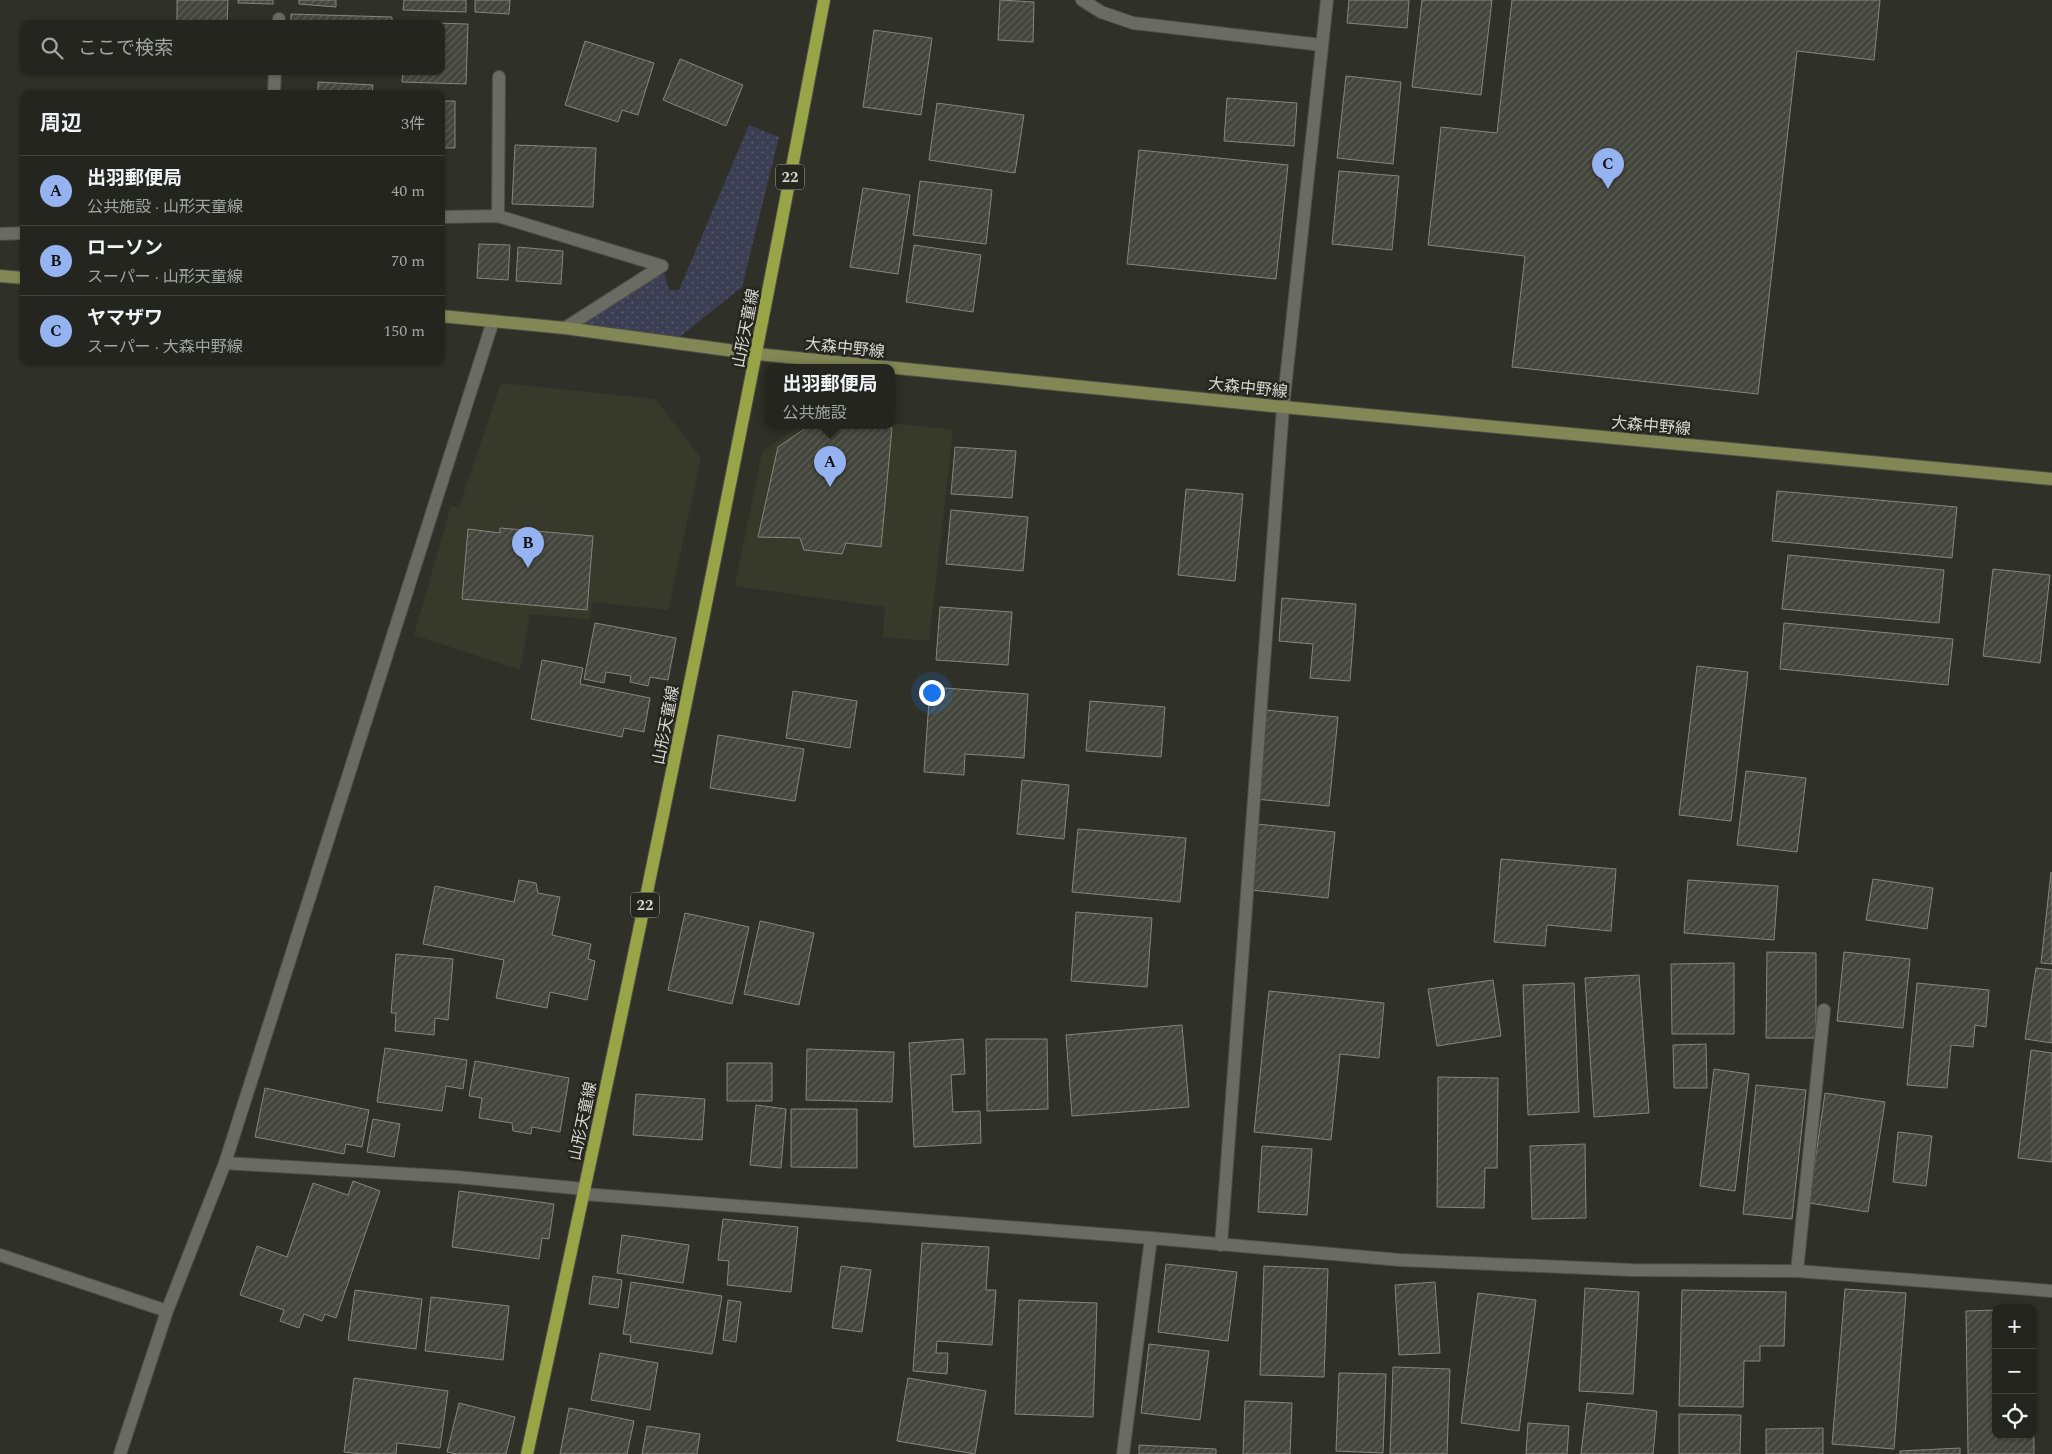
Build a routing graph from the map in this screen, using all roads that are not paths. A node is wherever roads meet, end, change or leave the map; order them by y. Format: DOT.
graph roads {
  1 [pos="824,0"];
  2 [pos="1082,0"];
  3 [pos="1327,0"];
  4 [pos="1322,45"];
  5 [pos="275,75"];
  6 [pos="499,77"];
  7 [pos="274,90"];
  8 [pos="498,216"];
  9 [pos="445,217"];
  10 [pos="20,233"];
  11 [pos="0,234"];
  12 [pos="0,276"];
  13 [pos="20,278"];
  14 [pos="445,316"];
  15 [pos="493,321"];
  16 [pos="565,328"];
  17 [pos="757,354"];
  18 [pos="854,364"];
  19 [pos="895,368"];
  20 [pos="1283,408"];
  21 [pos="2052,479"];
  22 [pos="1824,1010"];
  23 [pos="224,1163"];
  24 [pos="584,1191"];
  25 [pos="1151,1238"];
  26 [pos="1221,1245"];
  27 [pos="0,1255"];
  28 [pos="1797,1271"];
  29 [pos="2052,1291"];
  30 [pos="168,1311"];
  31 [pos="120,1454"];
  32 [pos="527,1454"];
  33 [pos="1123,1454"];
  1 -- 17 [label="main road, 山形天童線 / 22"];
  2 -- 4 [label="street"];
  3 -- 4 [label="street"];
  4 -- 20 [label="street"];
  5 -- 7 [label="street"];
  6 -- 8 [label="street"];
  8 -- 9 [label="street"];
  8 -- 16 [label="street"];
  10 -- 11 [label="street"];
  12 -- 13 [label="main road"];
  14 -- 15 [label="main road, 大森中野線"];
  15 -- 16 [label="main road, 大森中野線"];
  15 -- 23 [label="street"];
  16 -- 17 [label="main road, 大森中野線"];
  17 -- 18 [label="main road, 大森中野線"];
  17 -- 24 [label="main road, 山形天童線 / 22"];
  19 -- 20 [label="main road, 大森中野線"];
  20 -- 21 [label="main road, 大森中野線"];
  20 -- 26 [label="street"];
  22 -- 28 [label="street"];
  23 -- 24 [label="street"];
  23 -- 30 [label="street"];
  24 -- 25 [label="street"];
  24 -- 32 [label="main road, 山形天童線 / 22"];
  25 -- 26 [label="street"];
  25 -- 33 [label="street"];
  26 -- 28 [label="street"];
  27 -- 30 [label="street"];
  28 -- 29 [label="street"];
  30 -- 31 [label="street"];
}
